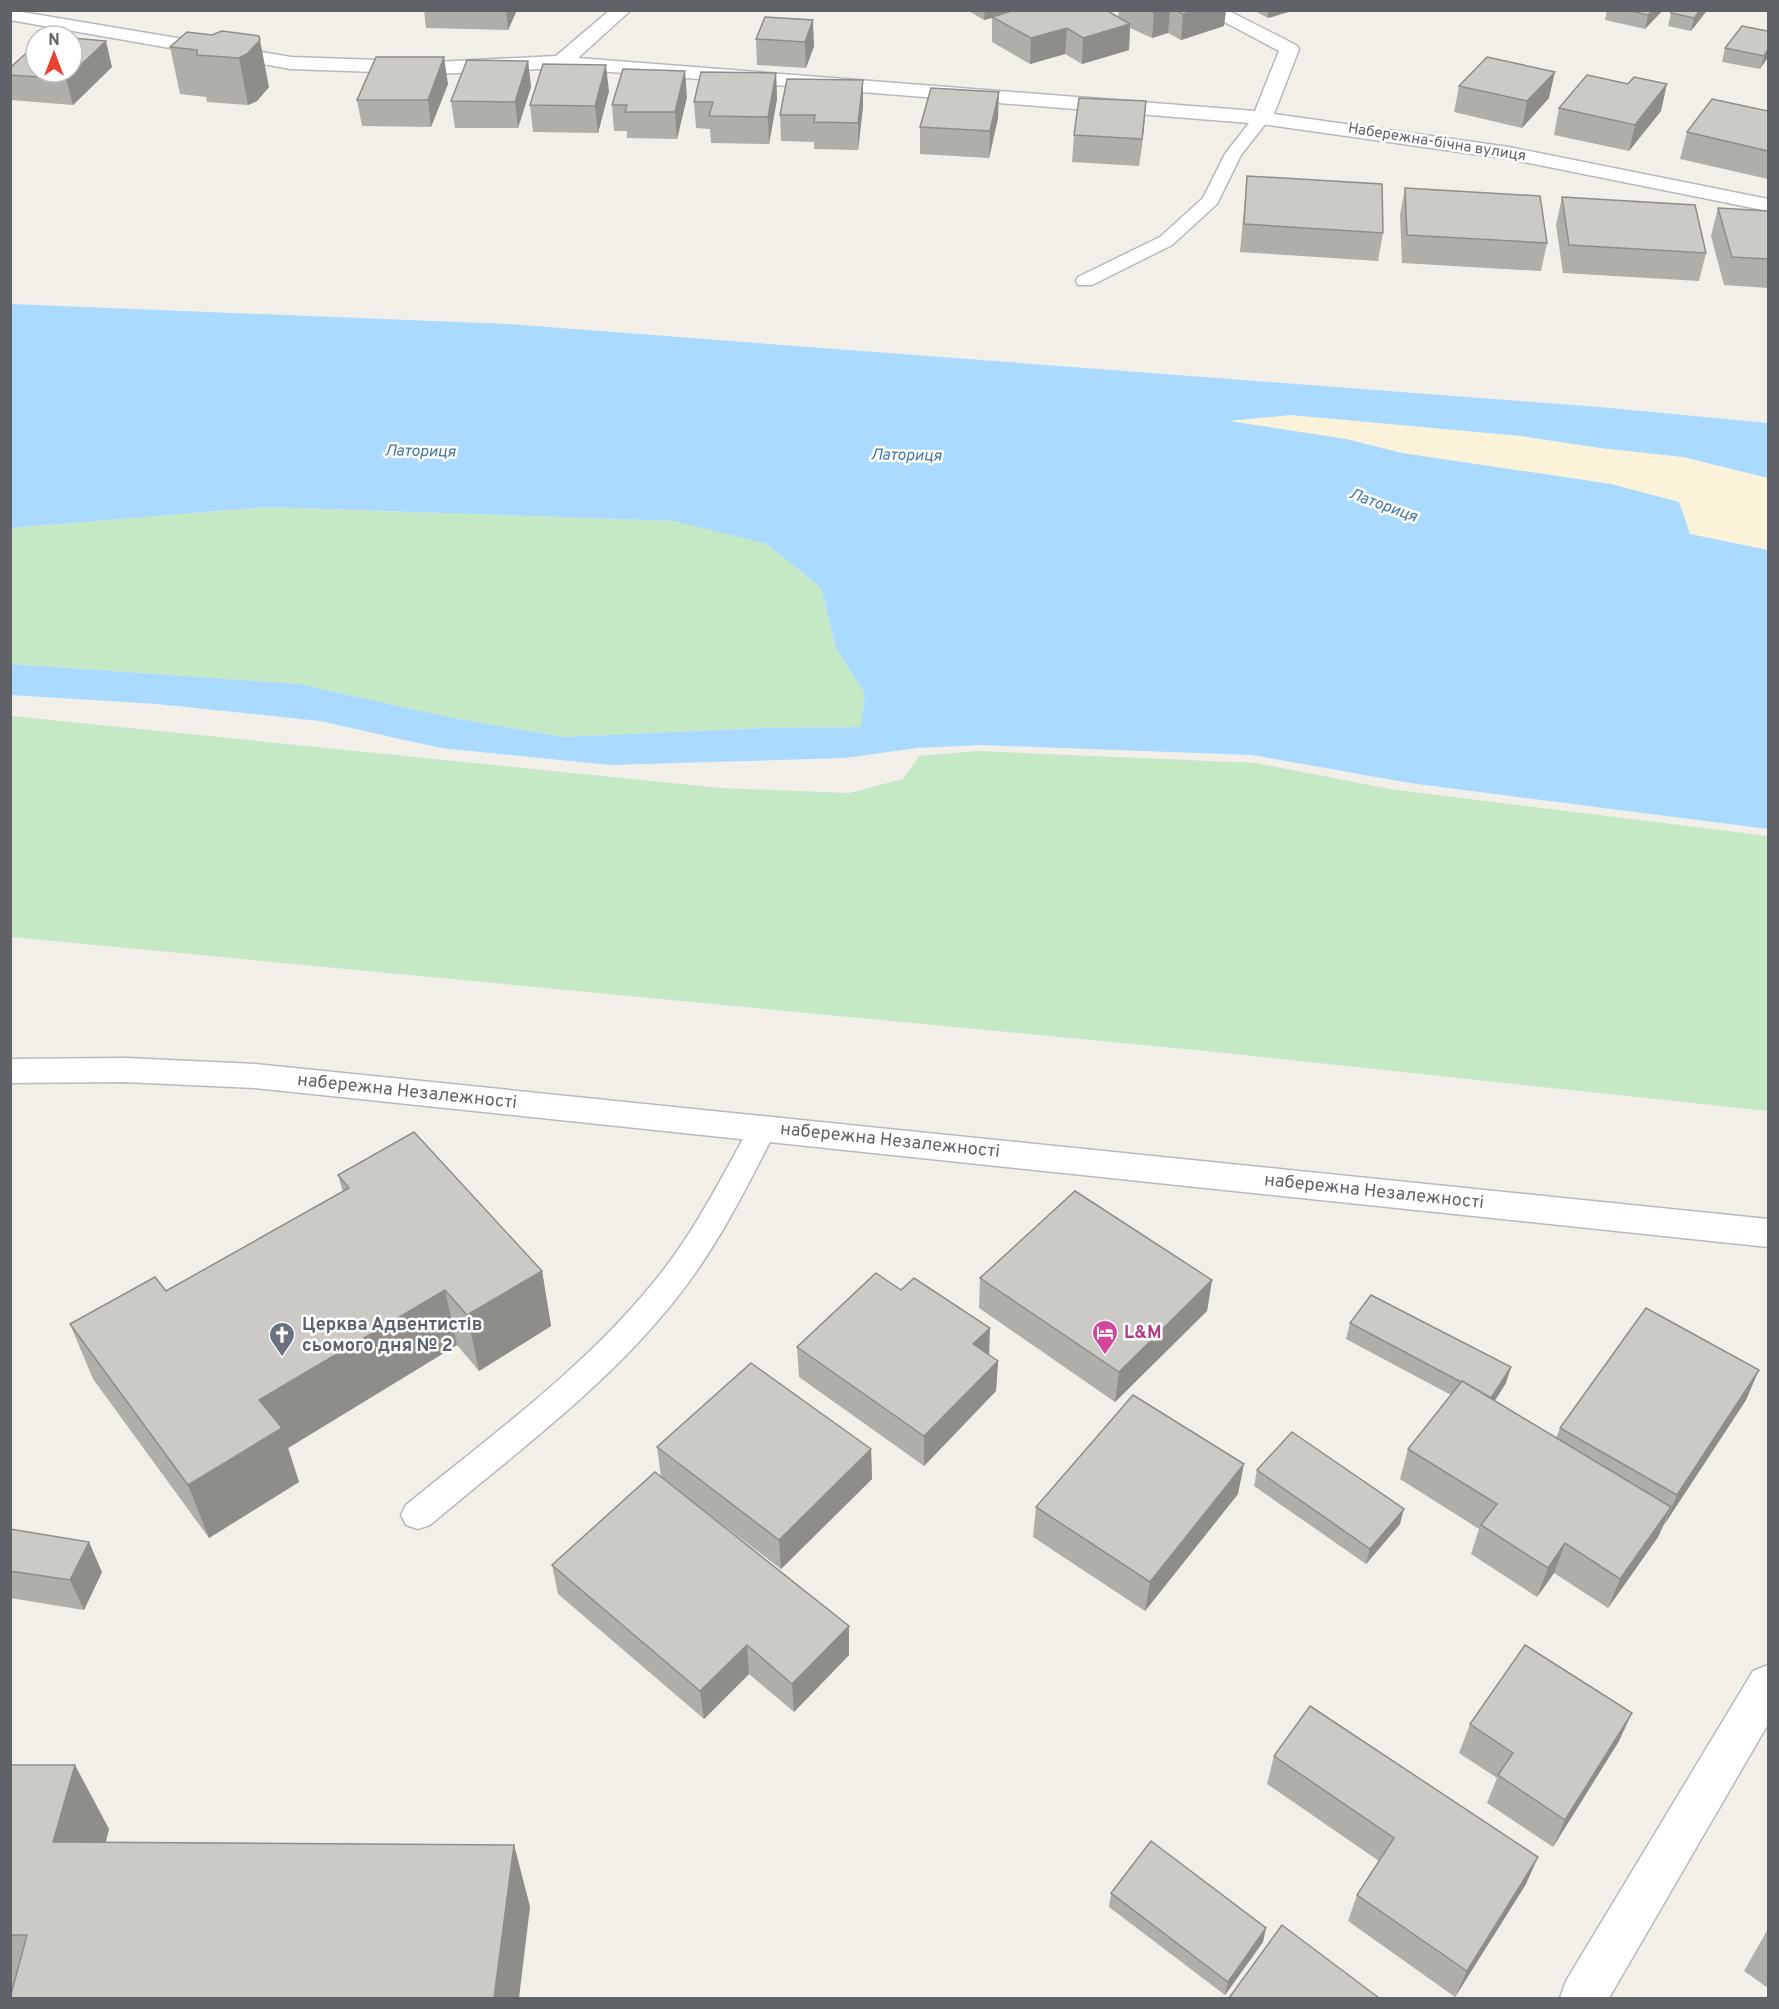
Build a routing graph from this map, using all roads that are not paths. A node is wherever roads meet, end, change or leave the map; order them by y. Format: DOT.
graph roads {
  1 [pos="622,10"];
  2 [pos="1211,10"];
  3 [pos="10,14"];
  4 [pos="561,62"];
  5 [pos="1262,118"];
  6 [pos="1768,205"];
  7 [pos="1085,281"];
  8 [pos="10,1071"];
  9 [pos="763,1128"];
  10 [pos="1768,1233"];
  11 [pos="418,1515"];
  12 [pos="1768,1685"];
  13 [pos="1583,1998"];
  1 -- 4 [label="street"];
  2 -- 5 [label="street"];
  3 -- 4 [label="street, Набережна-бічна вулиця"];
  4 -- 5 [label="street, Набережна-бічна вулиця"];
  5 -- 6 [label="street, Набережна-бічна вулиця"];
  5 -- 7 [label="lane"];
  8 -- 9 [label="street, набережна Незалежності"];
  9 -- 10 [label="street, набережна Незалежності"];
  9 -- 11 [label="lane"];
  12 -- 13 [label="street"];
}
